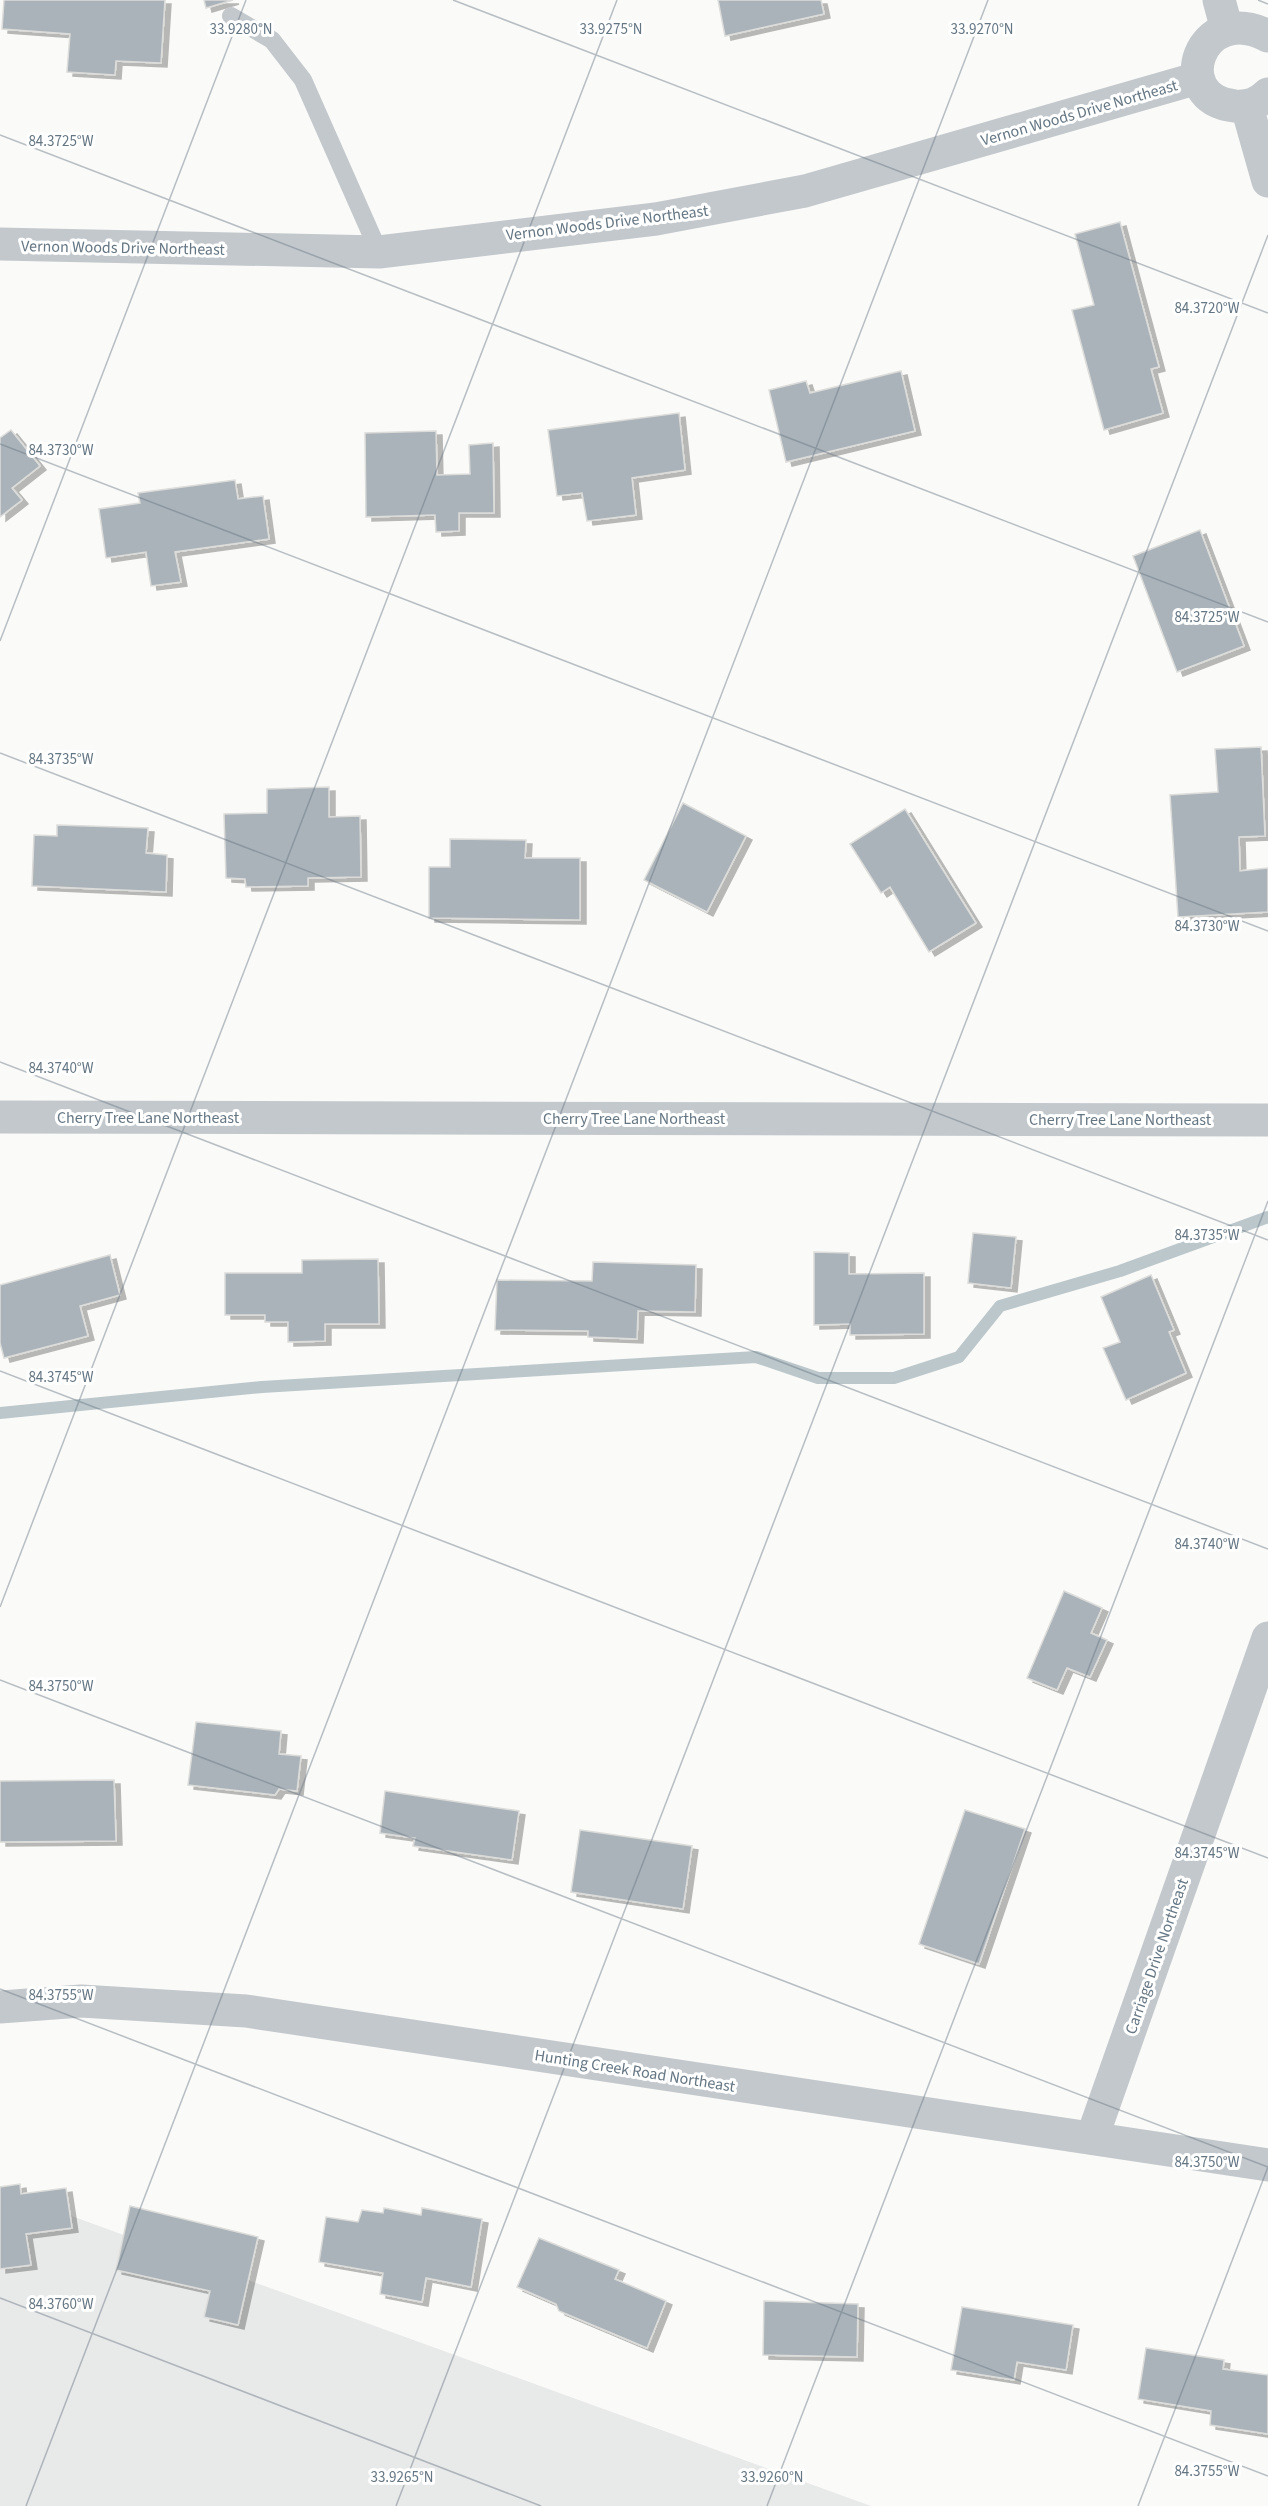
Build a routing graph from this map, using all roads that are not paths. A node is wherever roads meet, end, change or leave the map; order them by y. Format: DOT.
graph roads {
  1 [pos="1222,13"];
  2 [pos="231,16"];
  3 [pos="1268,36"];
  4 [pos="1198,78"];
  5 [pos="1258,101"];
  6 [pos="1268,181"];
  7 [pos="0,244"];
  8 [pos="379,252"];
  9 [pos="0,1117"];
  10 [pos="1268,1120"];
  11 [pos="1268,1638"];
  12 [pos="0,2007"];
  13 [pos="1092,2138"];
  14 [pos="1268,2165"];
  1 -- 3 [label="street"];
  1 -- 4 [label="street"];
  2 -- 8 [label="lane"];
  4 -- 5 [label="street"];
  4 -- 8 [label="street, Vernon Woods Drive Northeast"];
  5 -- 6 [label="street"];
  7 -- 8 [label="street, Vernon Woods Drive Northeast"];
  9 -- 10 [label="street, Cherry Tree Lane Northeast"];
  11 -- 13 [label="street, Carriage Drive Northeast"];
  12 -- 13 [label="street, Hunting Creek Road Northeast"];
  13 -- 14 [label="street, Hunting Creek Road Northeast"];
}
